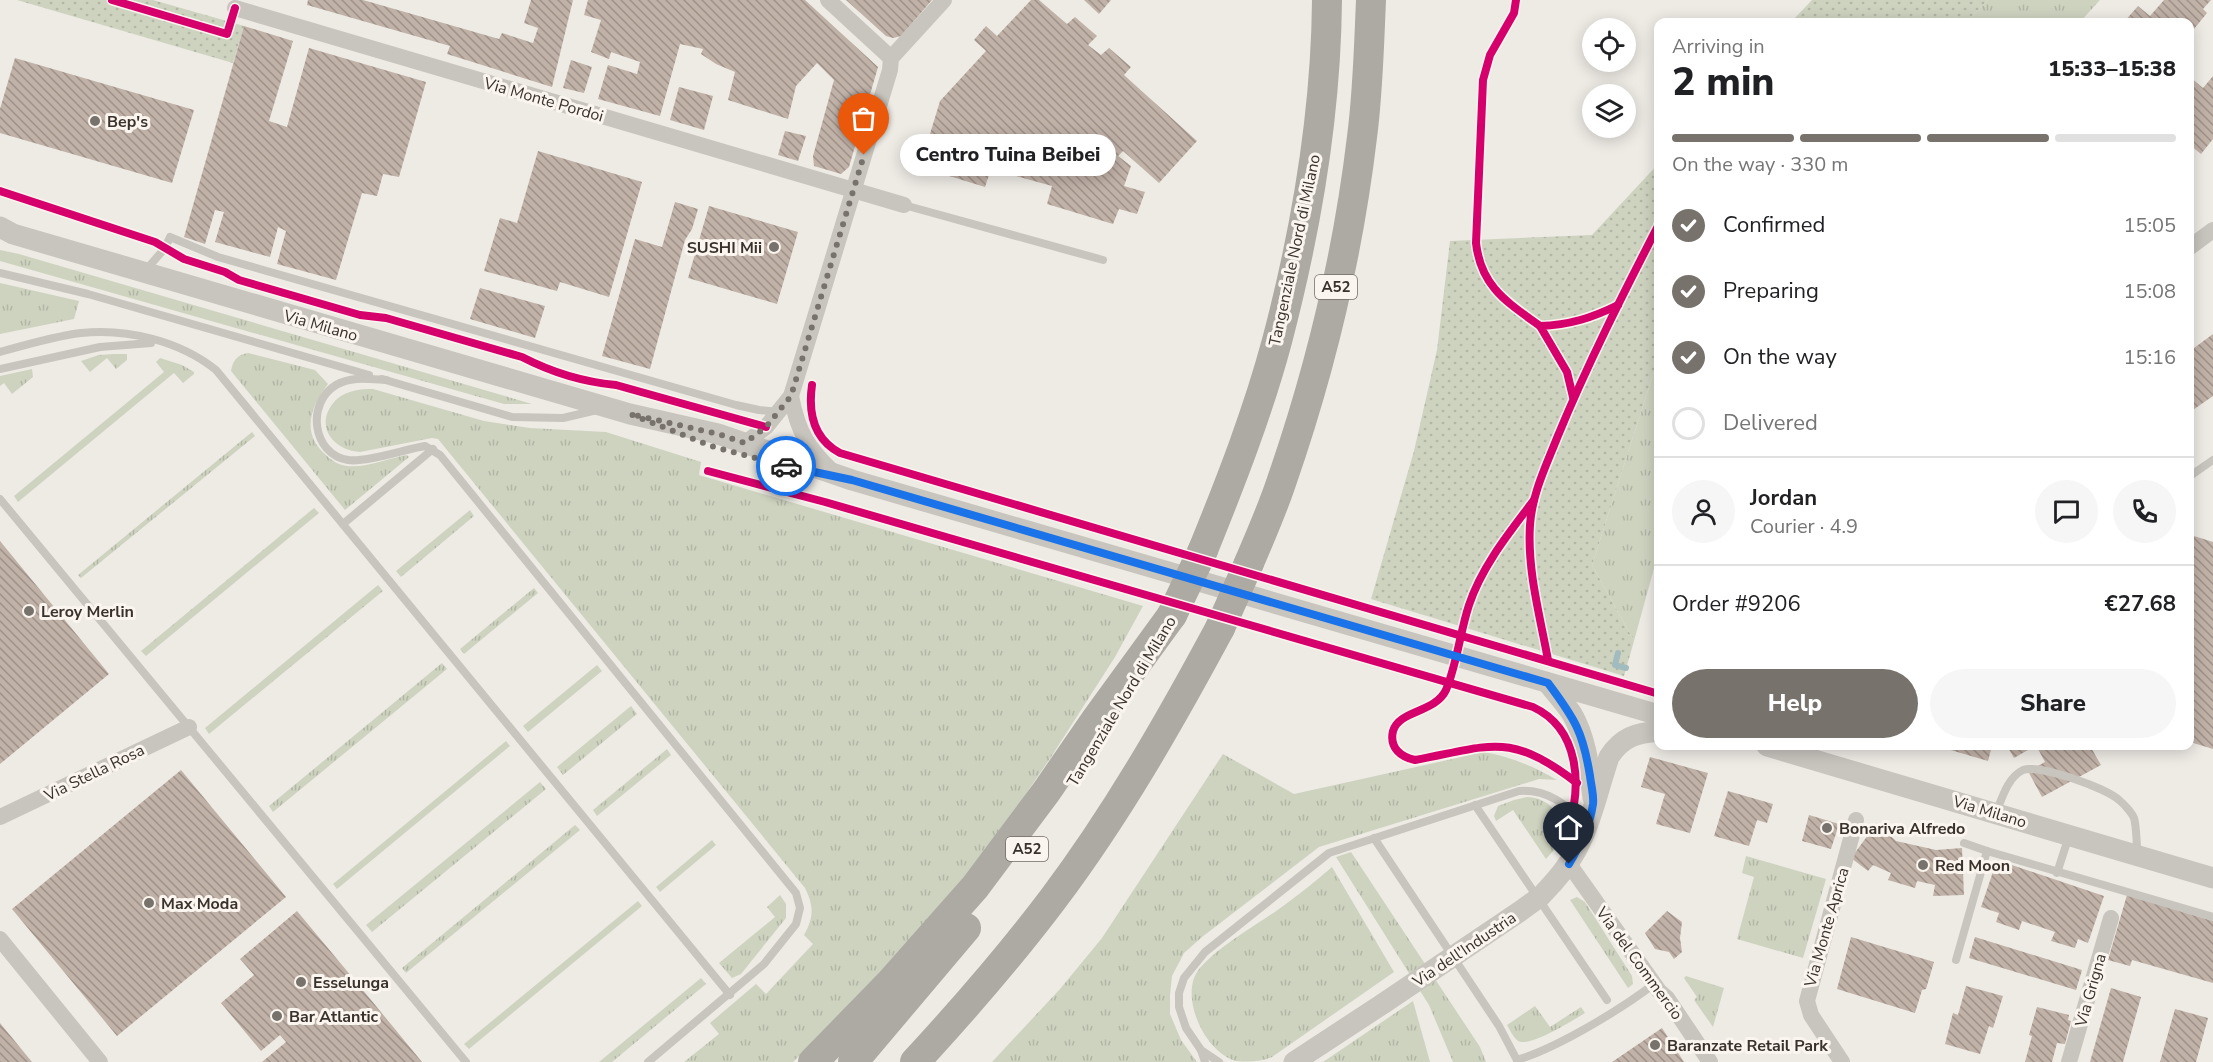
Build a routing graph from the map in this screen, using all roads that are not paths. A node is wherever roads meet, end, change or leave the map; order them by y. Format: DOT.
graph roads {
  1 [pos="828,0"];
  2 [pos="944,0"];
  3 [pos="1327,0"];
  4 [pos="1371,0"];
  5 [pos="236,4"];
  6 [pos="891,58"];
  7 [pos="854,190"];
  8 [pos="904,205"];
  9 [pos="2213,230"];
  10 [pos="4,232"];
  11 [pos="2194,244"];
  12 [pos="1103,260"];
  13 [pos="0,273"];
  14 [pos="143,273"];
  15 [pos="164,342"];
  16 [pos="3,351"];
  17 [pos="0,369"];
  18 [pos="386,380"];
  19 [pos="791,396"];
  20 [pos="607,408"];
  21 [pos="779,412"];
  22 [pos="630,414"];
  23 [pos="745,443"];
  24 [pos="433,449"];
  25 [pos="2213,460"];
  26 [pos="2194,473"];
  27 [pos="844,477"];
  28 [pos="0,499"];
  29 [pos="343,524"];
  30 [pos="1172,615"];
  31 [pos="1548,683"];
  32 [pos="1654,714"];
  33 [pos="189,727"];
  34 [pos="1654,732"];
  35 [pos="1781,750"];
  36 [pos="1594,801"];
  37 [pos="1475,805"];
  38 [pos="1996,813"];
  39 [pos="0,817"];
  40 [pos="1856,820"];
  41 [pos="1588,825"];
  42 [pos="2069,835"];
  43 [pos="1374,838"];
  44 [pos="1964,843"];
  45 [pos="1987,851"];
  46 [pos="2138,855"];
  47 [pos="1569,864"];
  48 [pos="2057,873"];
  49 [pos="2213,878"];
  50 [pos="2213,917"];
  51 [pos="2111,918"];
  52 [pos="0,939"];
  53 [pos="1956,960"];
  54 [pos="1654,984"];
  55 [pos="730,994"];
  56 [pos="1607,1000"];
  57 [pos="959,1014"];
  58 [pos="1201,1050"];
  59 [pos="1517,1061"];
  60 [pos="100,1062"];
  61 [pos="466,1062"];
  62 [pos="648,1062"];
  63 [pos="813,1062"];
  64 [pos="853,1062"];
  65 [pos="915,1062"];
  66 [pos="922,1062"];
  67 [pos="1205,1062"];
  68 [pos="1219,1062"];
  69 [pos="1294,1062"];
  70 [pos="1710,1062"];
  71 [pos="1842,1062"];
  72 [pos="2069,1062"];
  1 -- 6 [label="street"];
  2 -- 6 [label="street"];
  3 -- 30 [label="highway, Tangenziale Nord di Milano / A52, bridge"];
  4 -- 57 [label="highway, A52, bridge"];
  5 -- 7 [label="street, Via Monte Pordoi"];
  6 -- 7 [label="street"];
  7 -- 8 [label="street, Via Monte Pordoi"];
  7 -- 19 [label="street"];
  8 -- 12 [label="lane"];
  9 -- 11 [label="street"];
  10 -- 14 [label="street, Via Milano"];
  13 -- 18 [label="lane"];
  14 -- 20 [label="street, Via Milano"];
  14 -- 21 [label="lane"];
  15 -- 16 [label="lane"];
  15 -- 17 [label="lane"];
  15 -- 29 [label="lane"];
  18 -- 20 [label="lane"];
  18 -- 24 [label="lane"];
  19 -- 21 [label="street"];
  19 -- 27 [label="street"];
  20 -- 22 [label="street, Via Milano"];
  21 -- 23 [label="street"];
  22 -- 23 [label="street, Via Milano"];
  22 -- 27 [label="street, Via Milano"];
  23 -- 27 [label="street, Via Milano"];
  24 -- 29 [label="lane"];
  24 -- 55 [label="lane"];
  25 -- 26 [label="lane"];
  27 -- 31 [label="street, Via Milano"];
  28 -- 33 [label="lane"];
  29 -- 55 [label="lane"];
  30 -- 63 [label="highway"];
  30 -- 64 [label="highway, Tangenziale Nord di Milano / A52"];
  31 -- 32 [label="street, Via Milano"];
  31 -- 36 [label="street, Via dell'Industria"];
  33 -- 39 [label="street, Via Stella Rosa"];
  33 -- 61 [label="lane"];
  34 -- 36 [label="street, Via dell'Industria"];
  35 -- 38 [label="street, Via Milano"];
  36 -- 41 [label="street, Via dell'Industria"];
  37 -- 41 [label="lane"];
  37 -- 43 [label="lane"];
  37 -- 56 [label="lane"];
  38 -- 42 [label="street, Via Milano"];
  38 -- 46 [label="lane"];
  40 -- 71 [label="street, Via Monte Aprica"];
  41 -- 47 [label="street, Via dell'Industria"];
  42 -- 46 [label="street, Via Milano"];
  42 -- 48 [label="lane"];
  43 -- 58 [label="lane"];
  43 -- 59 [label="lane"];
  44 -- 45 [label="lane"];
  45 -- 48 [label="lane"];
  45 -- 53 [label="lane"];
  46 -- 49 [label="street, Via Milano"];
  47 -- 54 [label="street, Via del Commercio"];
  47 -- 69 [label="street, Via dell'Industria, bridge"];
  48 -- 50 [label="lane"];
  51 -- 72 [label="street, Via Grigna"];
  52 -- 60 [label="street"];
  54 -- 59 [label="lane"];
  54 -- 70 [label="street, Via del Commercio"];
  55 -- 62 [label="lane"];
  57 -- 65 [label="highway, A52"];
  57 -- 66 [label="highway"];
  58 -- 67 [label="lane"];
  58 -- 68 [label="lane"];
}
